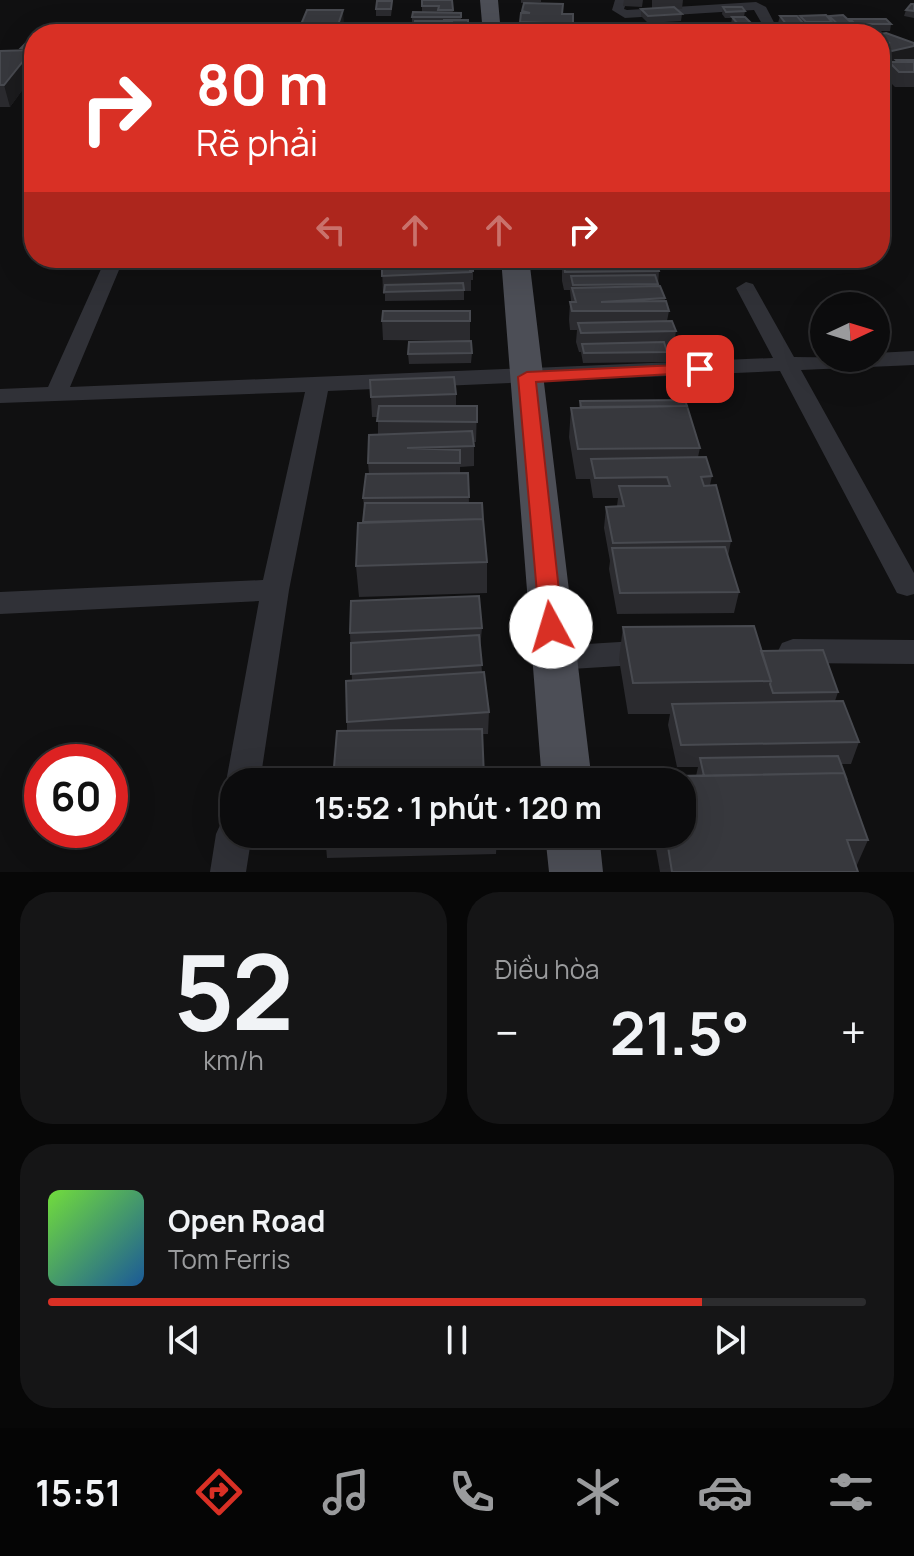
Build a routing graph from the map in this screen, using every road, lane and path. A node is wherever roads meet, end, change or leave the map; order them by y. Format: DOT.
graph roads {
  1 [pos="489,0"];
  2 [pos="621,0"];
  3 [pos="491,24"];
  4 [pos="769,24"];
  5 [pos="111,268"];
  6 [pos="516,268"];
  7 [pos="746,288"];
  8 [pos="914,358"];
  9 [pos="787,364"];
  10 [pos="527,377"];
  11 [pos="318,385"];
  12 [pos="56,394"];
  13 [pos="0,396"];
  14 [pos="907,586"];
  15 [pos="275,590"];
  16 [pos="0,603"];
  17 [pos="676,650"];
  18 [pos="771,651"];
  19 [pos="914,652"];
  20 [pos="555,658"];
  21 [pos="245,768"];
  22 [pos="566,768"];
  23 [pos="232,848"];
  24 [pos="573,848"];
  25 [pos="228,872"];
  26 [pos="576,872"];
  1 -- 3 [label="main road"];
  2 -- 4 [label="street"];
  5 -- 12 [label="street"];
  6 -- 10 [label="main road"];
  7 -- 9 [label="street"];
  8 -- 9 [label="street"];
  9 -- 10 [label="street"];
  9 -- 14 [label="street"];
  10 -- 11 [label="street"];
  10 -- 20 [label="main road"];
  11 -- 12 [label="street"];
  11 -- 15 [label="street"];
  12 -- 13 [label="street"];
  15 -- 16 [label="street"];
  15 -- 21 [label="street"];
  17 -- 20 [label="street"];
  18 -- 19 [label="street"];
  20 -- 22 [label="main road"];
  23 -- 25 [label="street"];
  24 -- 26 [label="main road"];
}
